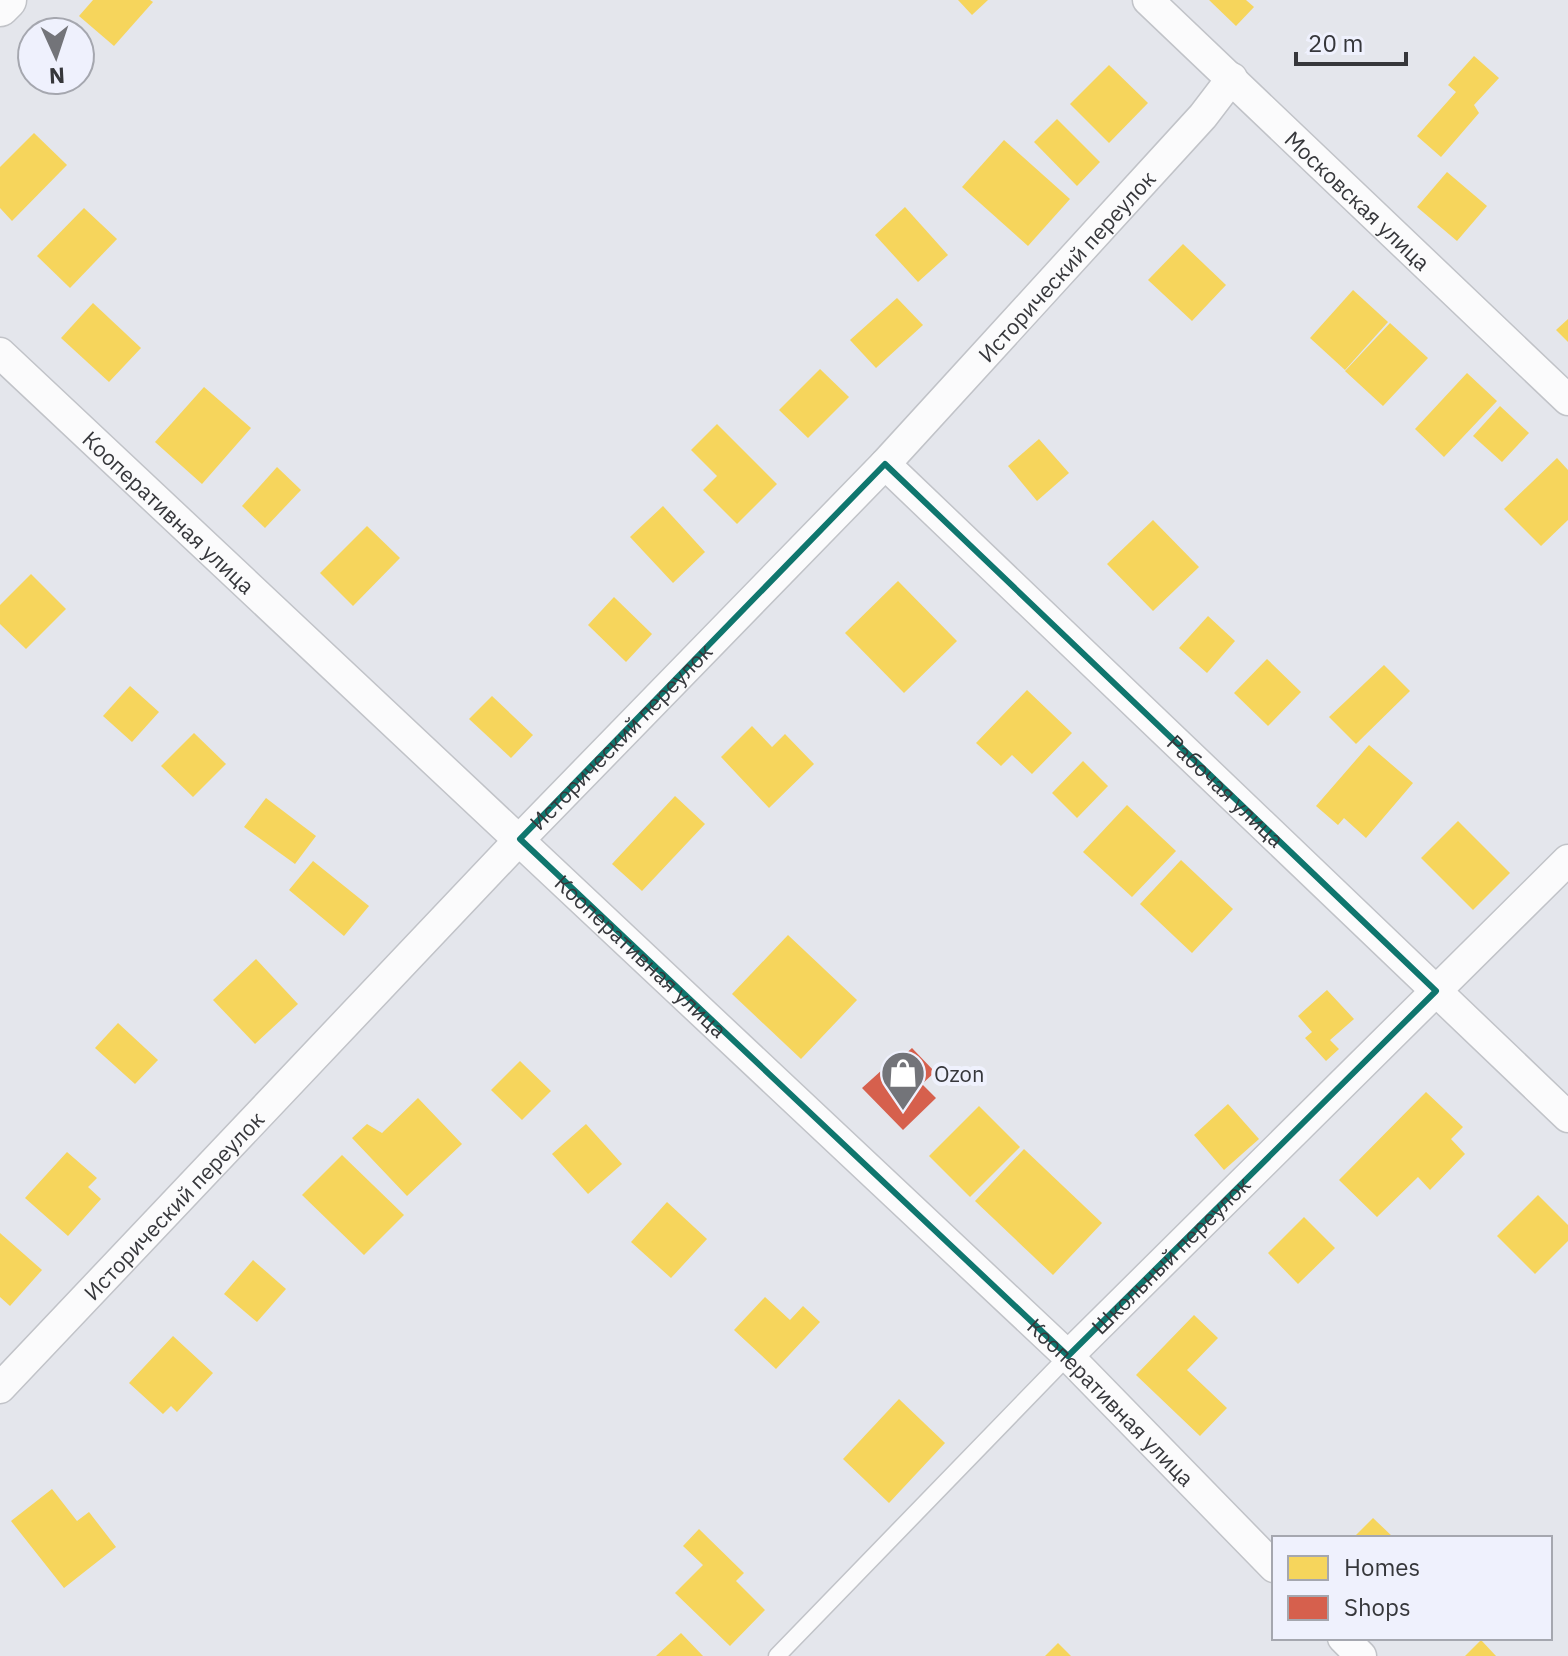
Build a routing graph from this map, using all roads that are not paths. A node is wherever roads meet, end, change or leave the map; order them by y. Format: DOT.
graph roads {
  1 [pos="7,0"];
  2 [pos="1148,0"];
  3 [pos="0,7"];
  4 [pos="1232,78"];
  5 [pos="0,353"];
  6 [pos="1568,400"];
  7 [pos="885,464"];
  8 [pos="520,839"];
  9 [pos="1568,860"];
  10 [pos="1436,991"];
  11 [pos="1568,1117"];
  12 [pos="1068,1356"];
  13 [pos="0,1388"];
  14 [pos="1272,1565"];
  15 [pos="1345,1640"];
  16 [pos="777,1656"];
  17 [pos="1361,1656"];
  1 -- 3 [label="street"];
  2 -- 4 [label="street, Московская улица"];
  4 -- 6 [label="street, Московская улица"];
  4 -- 7 [label="street, Исторический переулок"];
  5 -- 8 [label="street, Кооперативная улица"];
  7 -- 8 [label="street, Исторический переулок"];
  7 -- 10 [label="street, Рабочая улица"];
  8 -- 12 [label="street, Кооперативная улица"];
  8 -- 13 [label="street, Исторический переулок"];
  9 -- 10 [label="street, Школьный переулок"];
  10 -- 11 [label="street, Рабочая улица"];
  10 -- 12 [label="street, Школьный переулок"];
  12 -- 14 [label="street, Кооперативная улица"];
  12 -- 16 [label="lane, Школьный переулок"];
  15 -- 17 [label="street"];
}
